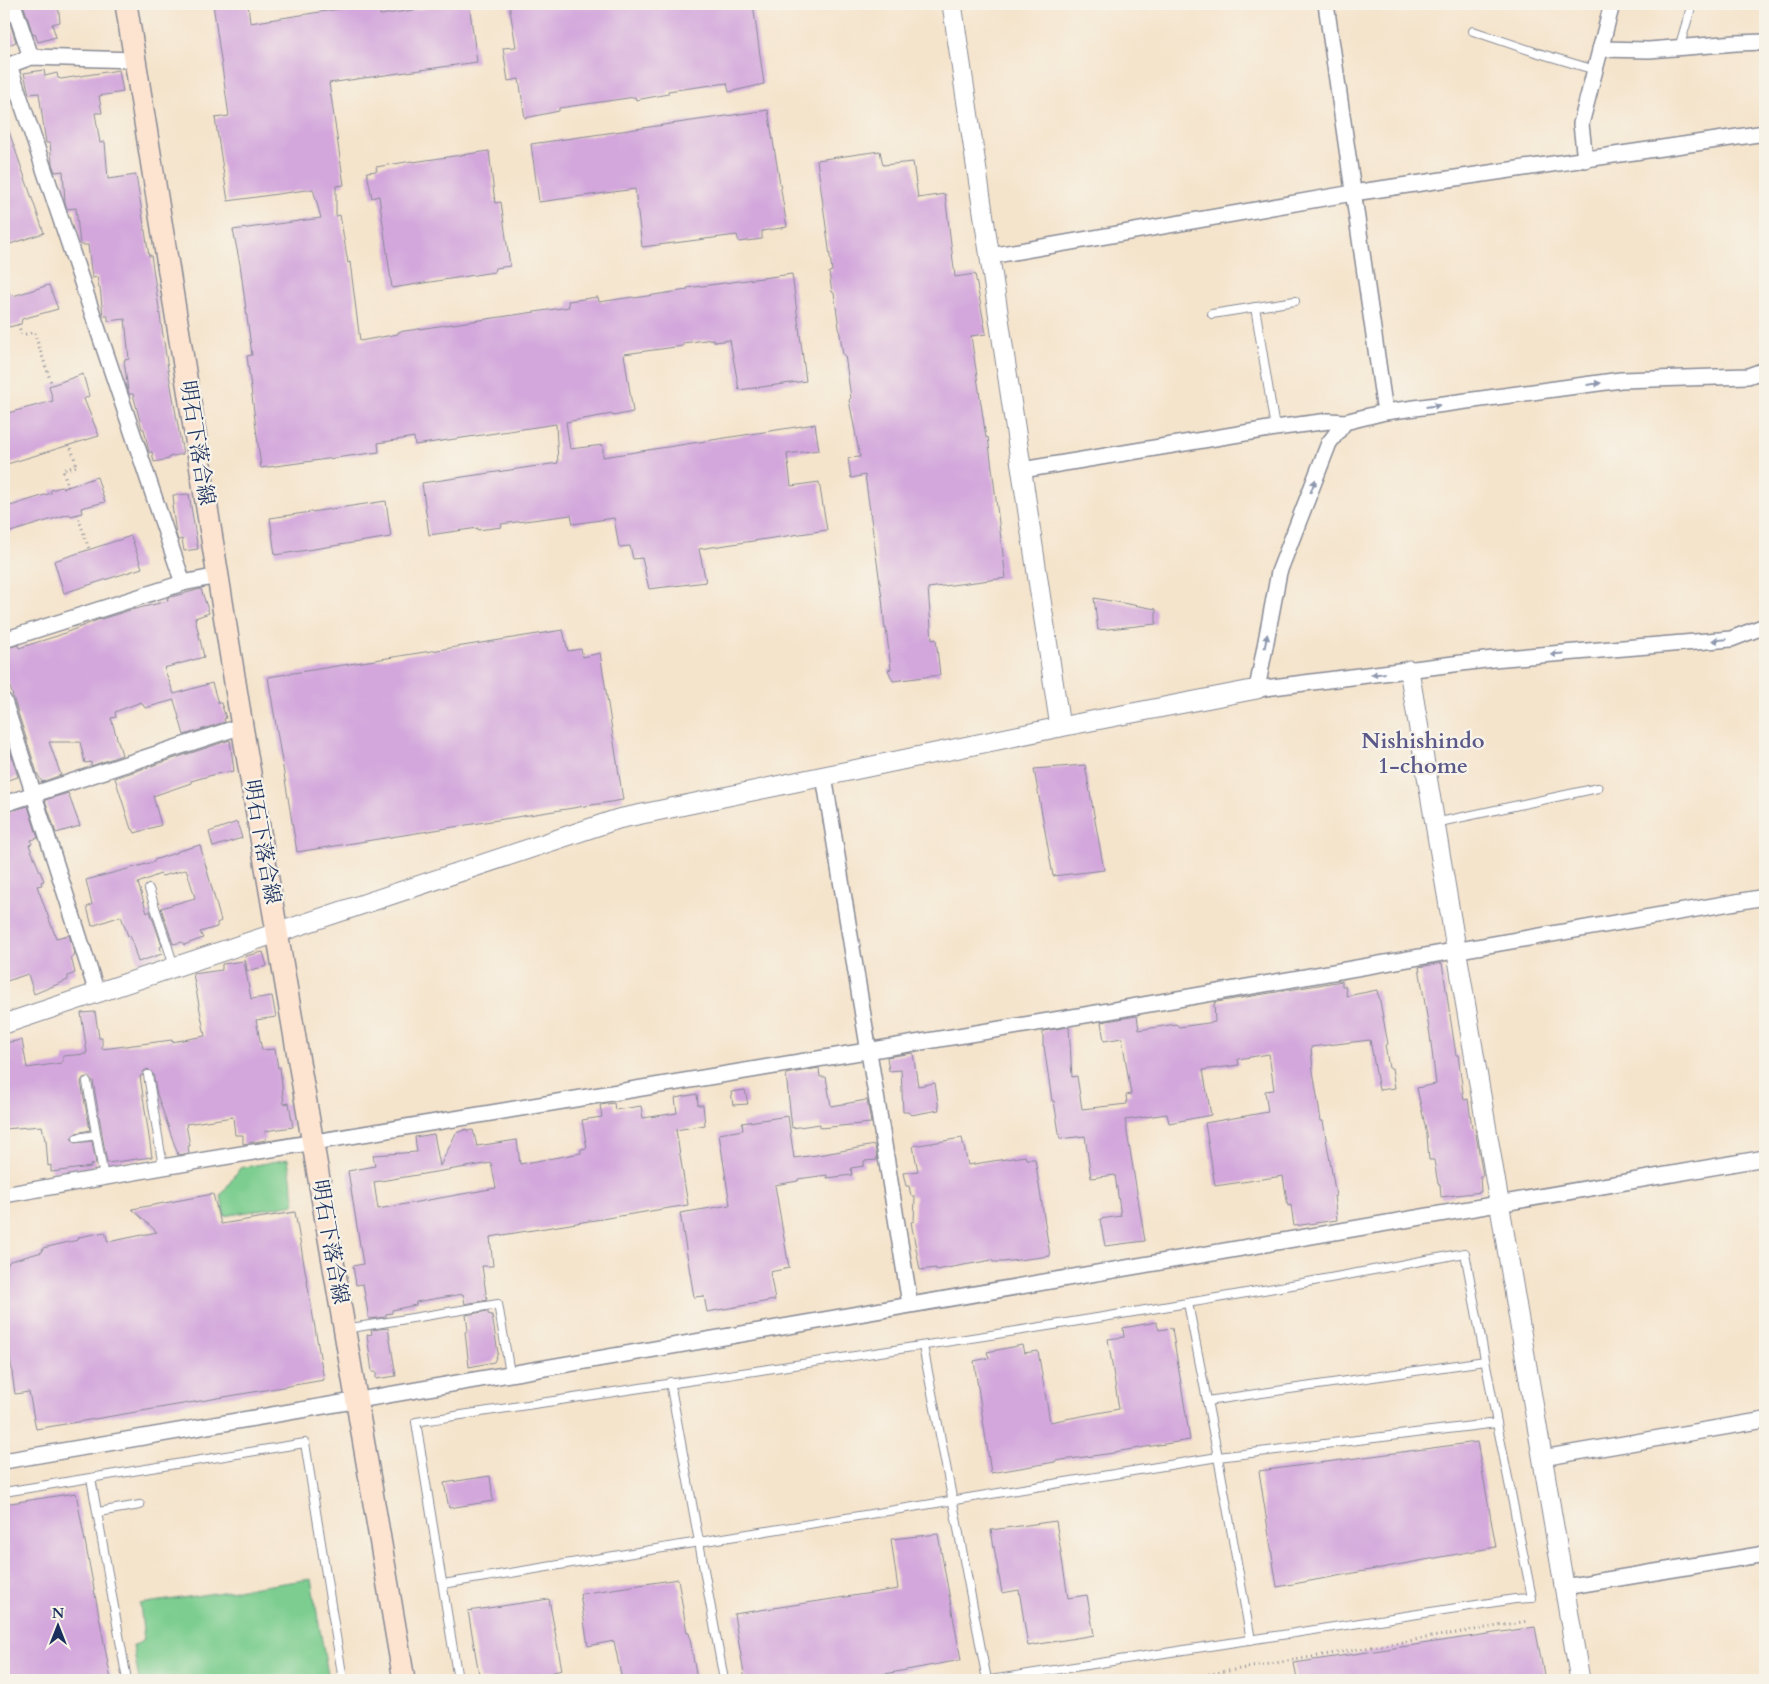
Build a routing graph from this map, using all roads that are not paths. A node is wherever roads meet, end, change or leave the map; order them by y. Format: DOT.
graph roads {
  1 [pos="13,4"];
  2 [pos="126,4"];
  3 [pos="952,4"];
  4 [pos="1326,4"];
  5 [pos="1612,4"];
  6 [pos="1692,4"];
  7 [pos="1473,31"];
  8 [pos="1765,42"];
  9 [pos="1679,48"];
  10 [pos="1600,49"];
  11 [pos="30,58"];
  12 [pos="136,60"];
  13 [pos="6,66"];
  14 [pos="1595,70"];
  15 [pos="1765,133"];
  16 [pos="1585,160"];
  17 [pos="1353,193"];
  18 [pos="990,256"];
  19 [pos="1295,301"];
  20 [pos="1255,307"];
  21 [pos="1212,314"];
  22 [pos="1765,370"];
  23 [pos="1385,412"];
  24 [pos="1345,422"];
  25 [pos="1275,428"];
  26 [pos="1022,470"];
  27 [pos="218,576"];
  28 [pos="183,583"];
  29 [pos="1765,626"];
  30 [pos="4,640"];
  31 [pos="1409,670"];
  32 [pos="1257,689"];
  33 [pos="4,701"];
  34 [pos="242,726"];
  35 [pos="1060,727"];
  36 [pos="824,776"];
  37 [pos="1598,788"];
  38 [pos="34,795"];
  39 [pos="4,804"];
  40 [pos="1435,823"];
  41 [pos="149,889"];
  42 [pos="1765,897"];
  43 [pos="277,932"];
  44 [pos="1456,950"];
  45 [pos="174,967"];
  46 [pos="97,993"];
  47 [pos="4,1024"];
  48 [pos="869,1050"];
  49 [pos="148,1075"];
  50 [pos="86,1082"];
  51 [pos="96,1135"];
  52 [pos="77,1138"];
  53 [pos="314,1142"];
  54 [pos="1765,1158"];
  55 [pos="164,1167"];
  56 [pos="104,1178"];
  57 [pos="4,1195"];
  58 [pos="1499,1204"];
  59 [pos="1188,1303"];
  60 [pos="910,1304"];
  61 [pos="345,1329"];
  62 [pos="923,1346"];
  63 [pos="1485,1361"];
  64 [pos="510,1373"];
  65 [pos="670,1382"];
  66 [pos="357,1400"];
  67 [pos="1207,1402"];
  68 [pos="1765,1420"];
  69 [pos="1497,1423"];
  70 [pos="1218,1457"];
  71 [pos="1542,1458"];
  72 [pos="4,1461"];
  73 [pos="91,1478"];
  74 [pos="4,1492"];
  75 [pos="952,1501"];
  76 [pos="140,1505"];
  77 [pos="98,1512"];
  78 [pos="699,1542"];
  79 [pos="1765,1554"];
  80 [pos="443,1584"];
  81 [pos="1564,1587"];
  82 [pos="1251,1640"];
  83 [pos="127,1680"];
  84 [pos="343,1680"];
  85 [pos="404,1680"];
  86 [pos="458,1680"];
  87 [pos="724,1680"];
  88 [pos="988,1680"];
  89 [pos="1580,1680"];
  1 -- 11 [label="street"];
  2 -- 12 [label="main road, 明石下落合線"];
  3 -- 18 [label="street"];
  4 -- 17 [label="street"];
  5 -- 10 [label="street"];
  6 -- 9 [label="lane"];
  7 -- 14 [label="lane"];
  8 -- 9 [label="street"];
  9 -- 10 [label="street"];
  10 -- 14 [label="street"];
  11 -- 12 [label="street"];
  11 -- 13 [label="street"];
  12 -- 27 [label="main road, 明石下落合線"];
  13 -- 28 [label="street"];
  14 -- 16 [label="street"];
  15 -- 16 [label="street"];
  16 -- 17 [label="street"];
  17 -- 18 [label="street"];
  17 -- 23 [label="street"];
  18 -- 26 [label="street"];
  19 -- 20 [label="lane"];
  20 -- 21 [label="lane"];
  20 -- 25 [label="lane"];
  23 -- 22 [label="street, one-way"];
  23 -- 24 [label="street"];
  24 -- 25 [label="street"];
  32 -- 24 [label="street, one-way"];
  25 -- 26 [label="street"];
  26 -- 35 [label="street"];
  27 -- 28 [label="street"];
  27 -- 34 [label="main road, 明石下落合線"];
  28 -- 30 [label="street"];
  29 -- 31 [label="street, one-way"];
  31 -- 32 [label="street, one-way"];
  31 -- 40 [label="street"];
  32 -- 35 [label="street"];
  33 -- 38 [label="street"];
  34 -- 38 [label="street"];
  34 -- 43 [label="main road, 明石下落合線"];
  35 -- 36 [label="street"];
  36 -- 43 [label="street"];
  36 -- 48 [label="street"];
  37 -- 40 [label="lane"];
  38 -- 39 [label="street"];
  38 -- 46 [label="street"];
  40 -- 44 [label="street"];
  41 -- 45 [label="lane"];
  42 -- 44 [label="street"];
  43 -- 45 [label="street"];
  43 -- 53 [label="main road, 明石下落合線"];
  44 -- 48 [label="street"];
  44 -- 58 [label="street"];
  45 -- 46 [label="street"];
  46 -- 47 [label="street"];
  48 -- 53 [label="street"];
  48 -- 60 [label="street"];
  49 -- 55 [label="lane"];
  50 -- 51 [label="lane"];
  51 -- 52 [label="lane"];
  51 -- 56 [label="lane"];
  53 -- 55 [label="street"];
  53 -- 61 [label="main road, 明石下落合線"];
  54 -- 58 [label="street"];
  55 -- 56 [label="street"];
  56 -- 57 [label="street"];
  58 -- 60 [label="street"];
  58 -- 71 [label="street"];
  59 -- 62 [label="lane"];
  59 -- 63 [label="lane"];
  59 -- 67 [label="lane"];
  60 -- 64 [label="street"];
  61 -- 64 [label="lane"];
  61 -- 66 [label="main road, 明石下落合線"];
  62 -- 65 [label="lane"];
  62 -- 75 [label="lane"];
  63 -- 67 [label="lane"];
  63 -- 69 [label="lane"];
  64 -- 66 [label="street"];
  65 -- 78 [label="lane"];
  65 -- 80 [label="lane"];
  66 -- 72 [label="street"];
  66 -- 85 [label="main road, 明石下落合線"];
  67 -- 70 [label="lane"];
  68 -- 71 [label="street"];
  69 -- 70 [label="lane"];
  69 -- 82 [label="lane"];
  70 -- 75 [label="lane"];
  70 -- 82 [label="lane"];
  71 -- 81 [label="street"];
  73 -- 74 [label="lane"];
  73 -- 77 [label="lane"];
  73 -- 84 [label="lane"];
  75 -- 78 [label="lane"];
  75 -- 88 [label="lane"];
  76 -- 77 [label="lane"];
  77 -- 83 [label="lane"];
  78 -- 80 [label="lane"];
  78 -- 87 [label="lane"];
  79 -- 81 [label="street"];
  80 -- 86 [label="lane"];
  81 -- 89 [label="street"];
  82 -- 88 [label="lane"];
}
